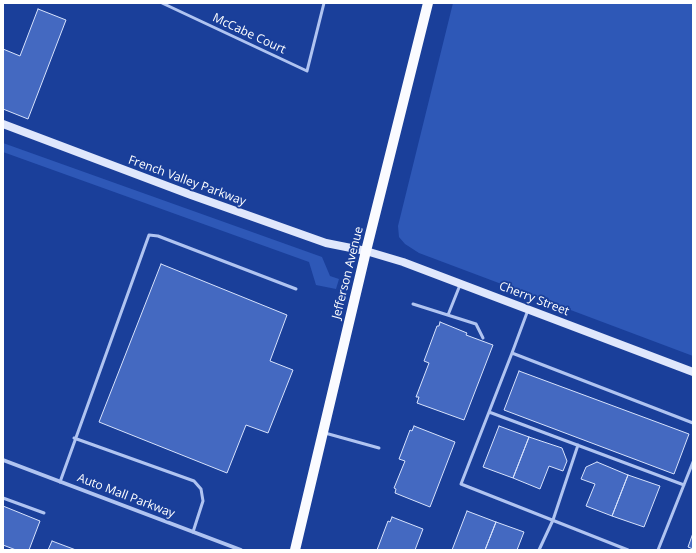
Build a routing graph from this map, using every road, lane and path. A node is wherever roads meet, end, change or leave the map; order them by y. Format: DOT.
graph roads {
  1 [pos="162,3"];
  2 [pos="324,3"];
  3 [pos="428,3"];
  4 [pos="3,124"];
  5 [pos="366,251"];
  6 [pos="461,284"];
  7 [pos="296,288"];
  8 [pos="413,304"];
  9 [pos="528,309"];
  10 [pos="448,315"];
  11 [pos="483,338"];
  12 [pos="512,353"];
  13 [pos="693,372"];
  14 [pos="489,412"];
  15 [pos="693,423"];
  16 [pos="323,432"];
  17 [pos="74,438"];
  18 [pos="578,445"];
  19 [pos="379,448"];
  20 [pos="3,460"];
  21 [pos="693,462"];
  22 [pos="60,482"];
  23 [pos="684,485"];
  24 [pos="3,498"];
  25 [pos="44,513"];
  26 [pos="553,520"];
  27 [pos="193,532"];
  28 [pos="241,550"];
  29 [pos="295,550"];
  30 [pos="539,550"];
  31 [pos="628,550"];
  32 [pos="658,550"];
  1 -- 2 [label="lane, McCabe Court"];
  3 -- 5 [label="main road, Jefferson Avenue"];
  4 -- 5 [label="main road, French Valley Parkway"];
  5 -- 6 [label="main road, Cherry Street"];
  5 -- 16 [label="main road, Jefferson Avenue"];
  6 -- 9 [label="main road, Cherry Street"];
  6 -- 10 [label="lane"];
  7 -- 17 [label="lane"];
  8 -- 10 [label="lane"];
  9 -- 12 [label="lane"];
  9 -- 13 [label="main road, Cherry Street"];
  10 -- 11 [label="lane"];
  12 -- 14 [label="lane"];
  12 -- 15 [label="lane"];
  14 -- 18 [label="lane"];
  14 -- 26 [label="lane"];
  16 -- 19 [label="lane"];
  16 -- 29 [label="main road, Jefferson Avenue"];
  17 -- 22 [label="lane"];
  17 -- 27 [label="lane"];
  18 -- 23 [label="lane"];
  18 -- 26 [label="lane"];
  20 -- 22 [label="street, Auto Mall Parkway"];
  21 -- 23 [label="lane"];
  22 -- 27 [label="street, Auto Mall Parkway"];
  23 -- 32 [label="lane"];
  24 -- 25 [label="lane"];
  26 -- 30 [label="lane"];
  26 -- 31 [label="lane"];
  27 -- 28 [label="street, Auto Mall Parkway"];
}
